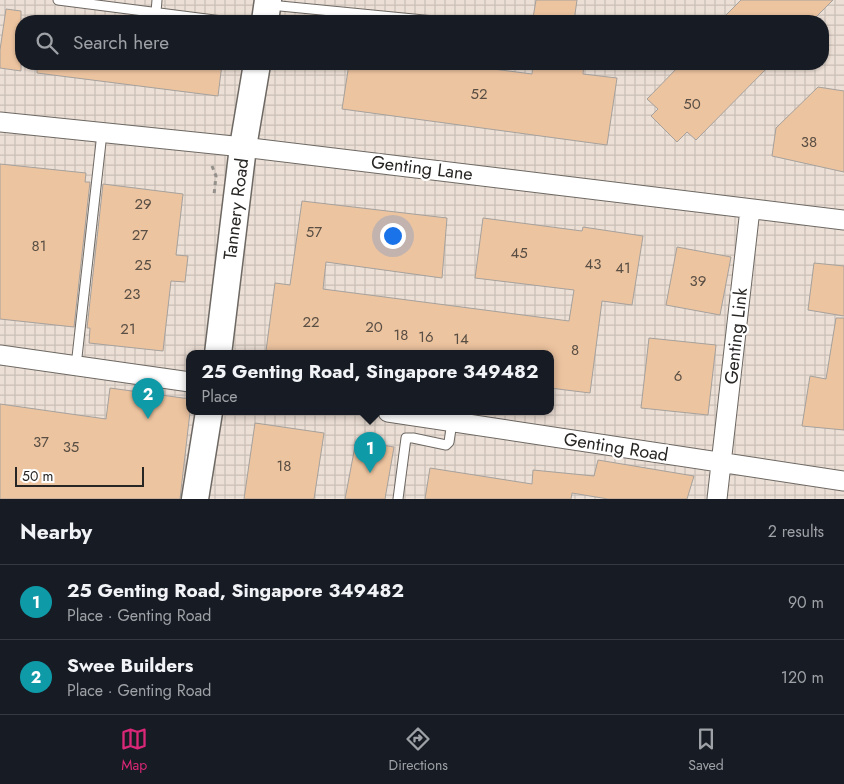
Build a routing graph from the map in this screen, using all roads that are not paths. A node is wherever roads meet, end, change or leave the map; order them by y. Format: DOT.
graph roads {
  1 [pos="58,0"];
  2 [pos="157,0"];
  3 [pos="267,9"];
  4 [pos="156,12"];
  5 [pos="178,15"];
  6 [pos="350,15"];
  7 [pos="256,70"];
  8 [pos="0,122"];
  9 [pos="102,133"];
  10 [pos="243,147"];
  11 [pos="750,209"];
  12 [pos="844,220"];
  13 [pos="218,350"];
  14 [pos="0,355"];
  15 [pos="76,366"];
  16 [pos="186,381"];
  17 [pos="209,415"];
  18 [pos="407,415"];
  19 [pos="452,422"];
  20 [pos="722,463"];
  21 [pos="844,482"];
  22 [pos="195,499"];
  23 [pos="398,499"];
  24 [pos="717,499"];
  1 -- 4 [label="lane"];
  2 -- 4 [label="lane"];
  3 -- 6 [label="lane"];
  4 -- 5 [label="lane"];
  7 -- 10 [label="street, Tannery Road"];
  8 -- 9 [label="street, Genting Lane"];
  9 -- 10 [label="street, Genting Lane"];
  9 -- 15 [label="lane"];
  10 -- 11 [label="street, Genting Lane"];
  10 -- 13 [label="street, Tannery Road"];
  11 -- 12 [label="street, Genting Lane"];
  11 -- 20 [label="street, Genting Link"];
  14 -- 15 [label="street"];
  15 -- 16 [label="street"];
  17 -- 22 [label="street"];
  18 -- 19 [label="street, Genting Road"];
  19 -- 20 [label="street, Genting Road"];
  19 -- 23 [label="lane"];
  20 -- 21 [label="street, Genting Road"];
  20 -- 24 [label="street, Genting Link"];
}
